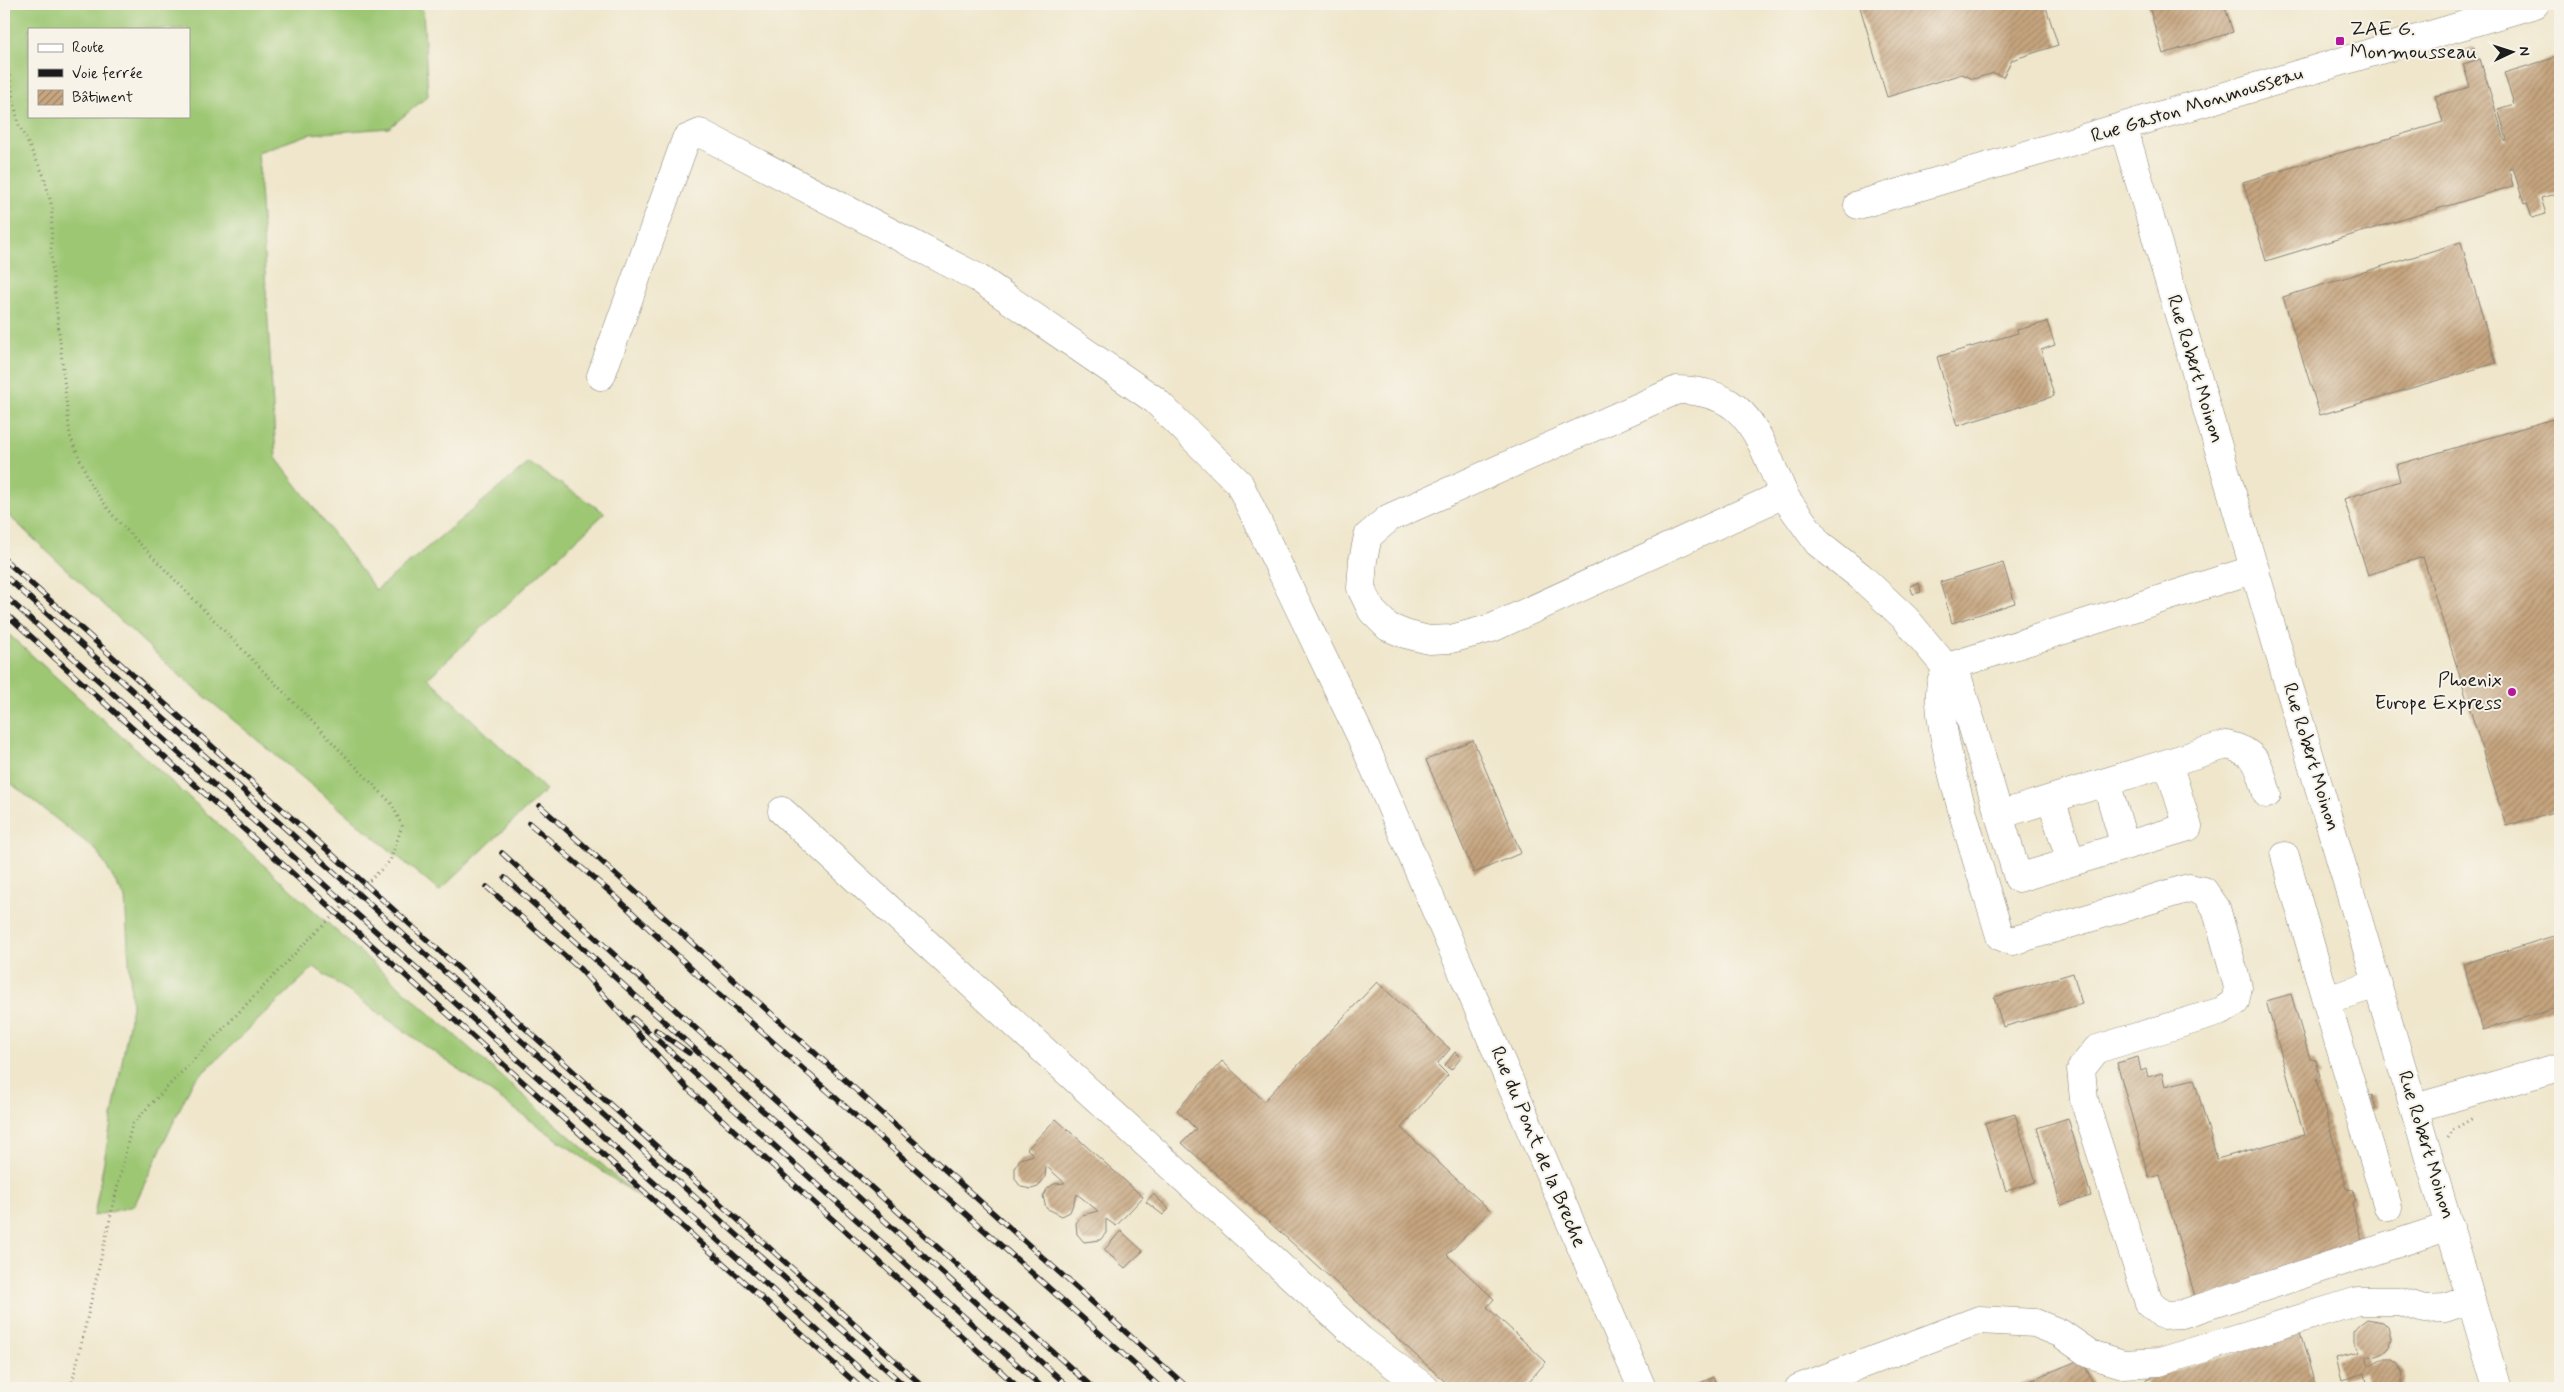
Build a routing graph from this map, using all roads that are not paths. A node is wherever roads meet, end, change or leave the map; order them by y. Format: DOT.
graph roads {
  1 [pos="2535,4"];
  2 [pos="2123,126"];
  3 [pos="1858,205"];
  4 [pos="601,376"];
  5 [pos="1784,494"];
  6 [pos="2255,569"];
  7 [pos="1952,668"];
  8 [pos="2168,763"];
  9 [pos="2106,782"];
  10 [pos="2267,794"];
  11 [pos="2051,799"];
  12 [pos="782,811"];
  13 [pos="1999,815"];
  14 [pos="2126,846"];
  15 [pos="2285,856"];
  16 [pos="2071,862"];
  17 [pos="2378,984"];
  18 [pos="2326,1000"];
  19 [pos="2560,1067"];
  20 [pos="2415,1108"];
  21 [pos="2388,1207"];
  22 [pos="2450,1226"];
  23 [pos="2471,1299"];
  24 [pos="1425,1388"];
  25 [pos="1642,1388"];
  26 [pos="1798,1388"];
  27 [pos="2497,1388"];
  1 -- 2 [label="street, Rue Gaston Monmousseau"];
  2 -- 3 [label="street, Rue Gaston Monmousseau"];
  2 -- 6 [label="street, Rue Robert Moinon"];
  4 -- 25 [label="street, Rue du Pont de la Breche"];
  5 -- 5 [label="street"];
  5 -- 7 [label="street"];
  6 -- 7 [label="street"];
  6 -- 17 [label="street, Rue Robert Moinon"];
  7 -- 13 [label="street"];
  7 -- 22 [label="street"];
  8 -- 9 [label="street"];
  8 -- 10 [label="street"];
  8 -- 14 [label="street"];
  9 -- 11 [label="street"];
  9 -- 14 [label="street"];
  11 -- 13 [label="street"];
  11 -- 16 [label="street"];
  12 -- 24 [label="street"];
  13 -- 16 [label="street"];
  14 -- 16 [label="street"];
  15 -- 18 [label="street"];
  17 -- 18 [label="street"];
  17 -- 20 [label="street, Rue Robert Moinon"];
  18 -- 21 [label="street"];
  19 -- 20 [label="street"];
  20 -- 22 [label="street, Rue Robert Moinon"];
  22 -- 23 [label="street, Rue Robert Moinon"];
  23 -- 26 [label="street"];
  23 -- 27 [label="street, Rue Robert Moinon"];
}
